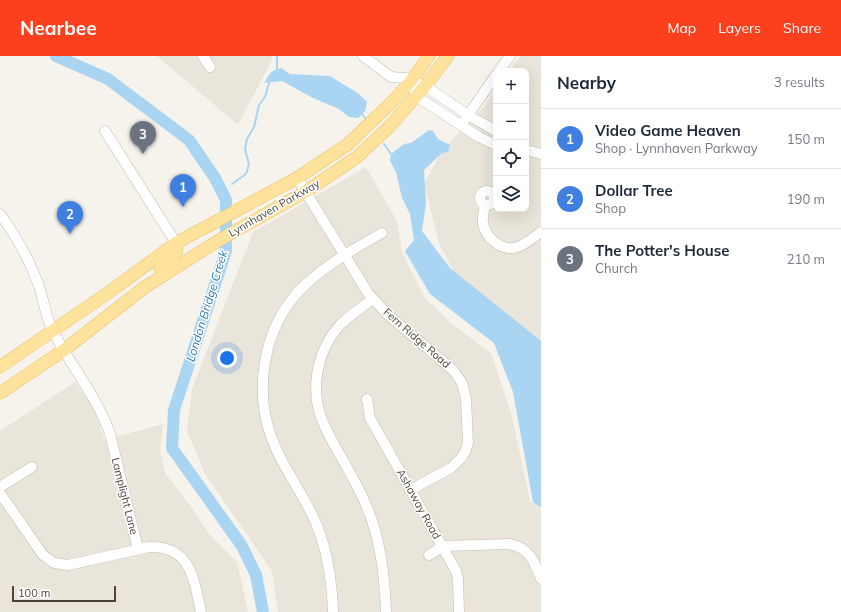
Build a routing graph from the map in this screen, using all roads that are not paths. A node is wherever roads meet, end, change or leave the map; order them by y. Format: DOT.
graph roads {
  1 [pos="202,56"];
  2 [pos="363,56"];
  3 [pos="429,56"];
  4 [pos="448,56"];
  5 [pos="510,56"];
  6 [pos="210,67"];
  7 [pos="501,68"];
  8 [pos="493,79"];
  9 [pos="411,81"];
  10 [pos="425,86"];
  11 [pos="416,96"];
  12 [pos="468,115"];
  13 [pos="461,126"];
  14 [pos="493,129"];
  15 [pos="105,131"];
  16 [pos="493,144"];
  17 [pos="529,151"];
  18 [pos="541,154"];
  19 [pos="296,178"];
  20 [pos="305,192"];
  21 [pos="485,205"];
  22 [pos="0,214"];
  23 [pos="541,232"];
  24 [pos="382,233"];
  25 [pos="176,243"];
  26 [pos="344,255"];
  27 [pos="132,296"];
  28 [pos="373,299"];
  29 [pos="53,332"];
  30 [pos="64,350"];
  31 [pos="0,367"];
  32 [pos="0,393"];
  33 [pos="367,399"];
  34 [pos="32,467"];
  35 [pos="0,488"];
  36 [pos="410,490"];
  37 [pos="0,493"];
  38 [pos="443,546"];
  39 [pos="138,549"];
  40 [pos="429,555"];
  41 [pos="541,579"];
  42 [pos="201,612"];
  43 [pos="333,612"];
  44 [pos="386,612"];
  45 [pos="459,612"];
  1 -- 6 [label="street"];
  2 -- 9 [label="street"];
  3 -- 9 [label="main road, Lynnhaven Parkway"];
  4 -- 10 [label="main road, Lynnhaven Parkway"];
  5 -- 7 [label="street"];
  8 -- 12 [label="street"];
  9 -- 10 [label="street"];
  9 -- 11 [label="street"];
  9 -- 19 [label="main road, Lynnhaven Parkway"];
  10 -- 11 [label="main road, Lynnhaven Parkway"];
  10 -- 12 [label="street"];
  11 -- 13 [label="street"];
  11 -- 20 [label="main road, Lynnhaven Parkway"];
  12 -- 13 [label="street"];
  12 -- 14 [label="street"];
  13 -- 16 [label="street"];
  15 -- 25 [label="street"];
  17 -- 18 [label="street"];
  19 -- 20 [label="street, Fern Ridge Road"];
  19 -- 25 [label="main road, Lynnhaven Parkway"];
  20 -- 26 [label="street, Fern Ridge Road"];
  20 -- 27 [label="main road, Lynnhaven Parkway"];
  21 -- 23 [label="street"];
  22 -- 29 [label="street, Lamplight Lane"];
  24 -- 26 [label="street"];
  25 -- 27 [label="main road"];
  25 -- 29 [label="main road, Lynnhaven Parkway"];
  26 -- 28 [label="street, Fern Ridge Road"];
  26 -- 43 [label="street"];
  27 -- 30 [label="main road, Lynnhaven Parkway"];
  28 -- 36 [label="street, Fern Ridge Road"];
  28 -- 44 [label="street"];
  29 -- 30 [label="street, Lamplight Lane"];
  29 -- 31 [label="main road, Lynnhaven Parkway"];
  30 -- 32 [label="main road, Lynnhaven Parkway"];
  30 -- 39 [label="street, Lamplight Lane"];
  33 -- 36 [label="street, Ashaway Road"];
  34 -- 35 [label="street"];
  36 -- 38 [label="street, Ashaway Road"];
  37 -- 39 [label="street"];
  38 -- 40 [label="street"];
  38 -- 41 [label="street"];
  38 -- 45 [label="street, Ashaway Road"];
  39 -- 42 [label="street, Lamplight Lane"];
}
